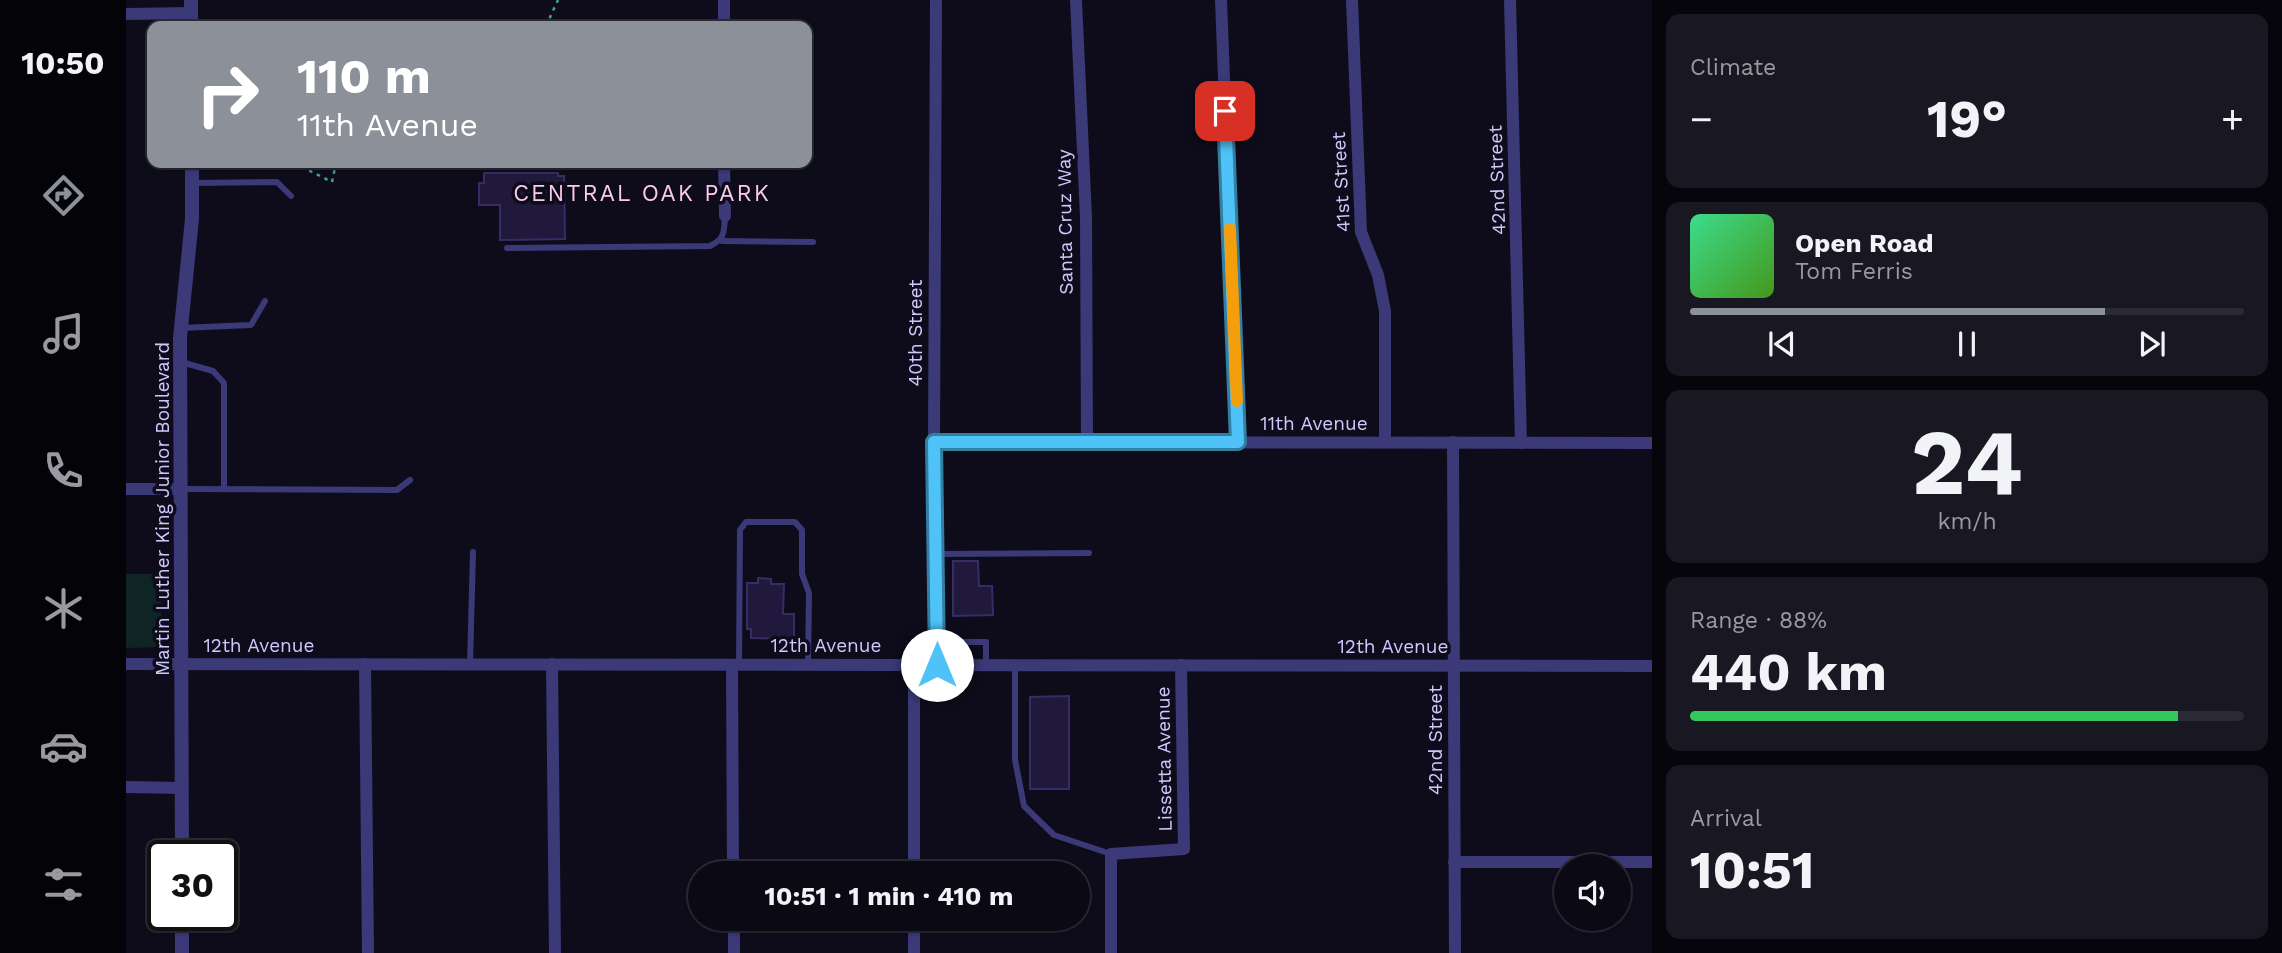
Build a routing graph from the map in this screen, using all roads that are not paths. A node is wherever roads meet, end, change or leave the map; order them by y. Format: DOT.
graph roads {
  1 [pos="724,0"];
  2 [pos="936,0"];
  3 [pos="1076,0"];
  4 [pos="1221,0"];
  5 [pos="1352,0"];
  6 [pos="1510,0"];
  7 [pos="191,13"];
  8 [pos="126,14"];
  9 [pos="724,21"];
  10 [pos="192,168"];
  11 [pos="724,168"];
  12 [pos="192,183"];
  13 [pos="291,196"];
  14 [pos="724,216"];
  15 [pos="722,241"];
  16 [pos="813,242"];
  17 [pos="507,248"];
  18 [pos="265,301"];
  19 [pos="181,328"];
  20 [pos="180,361"];
  21 [pos="934,442"];
  22 [pos="1087,442"];
  23 [pos="1238,442"];
  24 [pos="1385,442"];
  25 [pos="1453,442"];
  26 [pos="1521,443"];
  27 [pos="1652,443"];
  28 [pos="410,480"];
  29 [pos="126,489"];
  30 [pos="180,489"];
  31 [pos="224,489"];
  32 [pos="473,552"];
  33 [pos="1089,553"];
  34 [pos="936,554"];
  35 [pos="937,642"];
  36 [pos="126,664"];
  37 [pos="181,664"];
  38 [pos="365,664"];
  39 [pos="470,664"];
  40 [pos="552,664"];
  41 [pos="914,664"];
  42 [pos="736,665"];
  43 [pos="808,665"];
  44 [pos="937,665"];
  45 [pos="986,665"];
  46 [pos="1015,665"];
  47 [pos="1181,665"];
  48 [pos="1454,666"];
  49 [pos="1652,666"];
  50 [pos="126,787"];
  51 [pos="181,788"];
  52 [pos="182,840"];
  53 [pos="1111,855"];
  54 [pos="733,861"];
  55 [pos="914,861"];
  56 [pos="1454,862"];
  57 [pos="1652,862"];
  58 [pos="182,931"];
  59 [pos="734,931"];
  60 [pos="914,931"];
  61 [pos="182,953"];
  62 [pos="368,953"];
  63 [pos="555,953"];
  64 [pos="734,953"];
  65 [pos="914,953"];
  66 [pos="1111,953"];
  67 [pos="1455,953"];
  1 -- 9 [label="street"];
  2 -- 21 [label="street, 40th Street"];
  3 -- 22 [label="street, Santa Cruz Way"];
  4 -- 23 [label="street"];
  5 -- 24 [label="street, 41st Street"];
  6 -- 26 [label="street, 42nd Street"];
  7 -- 8 [label="street"];
  10 -- 12 [label="street, Martin Luther King Junior Boulevard"];
  11 -- 14 [label="street"];
  12 -- 13 [label="lane"];
  12 -- 19 [label="street, Martin Luther King Junior Boulevard"];
  14 -- 15 [label="lane"];
  15 -- 16 [label="lane"];
  15 -- 17 [label="lane"];
  18 -- 19 [label="lane"];
  19 -- 20 [label="street, Martin Luther King Junior Boulevard"];
  20 -- 30 [label="street, Martin Luther King Junior Boulevard"];
  20 -- 31 [label="lane"];
  21 -- 22 [label="street, 11th Avenue"];
  21 -- 34 [label="street, 40th Street"];
  22 -- 23 [label="street, 11th Avenue"];
  23 -- 24 [label="street, 11th Avenue"];
  24 -- 25 [label="street, 11th Avenue"];
  25 -- 26 [label="street, 11th Avenue"];
  25 -- 48 [label="street, 42nd Street"];
  26 -- 27 [label="street, 11th Avenue"];
  28 -- 31 [label="lane"];
  29 -- 30 [label="street"];
  30 -- 31 [label="lane"];
  30 -- 37 [label="street, Martin Luther King Junior Boulevard"];
  32 -- 39 [label="lane"];
  33 -- 34 [label="lane"];
  34 -- 35 [label="street, 40th Street"];
  35 -- 44 [label="street, 40th Street"];
  35 -- 45 [label="lane"];
  36 -- 37 [label="street, 12th Avenue"];
  37 -- 38 [label="street, 12th Avenue"];
  37 -- 51 [label="street, Martin Luther King Junior Boulevard"];
  38 -- 39 [label="street, 12th Avenue"];
  38 -- 62 [label="street"];
  39 -- 40 [label="street, 12th Avenue"];
  40 -- 42 [label="street, 12th Avenue"];
  40 -- 63 [label="street"];
  41 -- 43 [label="street, 12th Avenue"];
  41 -- 44 [label="street, 12th Avenue"];
  41 -- 55 [label="street"];
  42 -- 43 [label="street, 12th Avenue"];
  42 -- 43 [label="lane"];
  42 -- 54 [label="street"];
  44 -- 45 [label="street, 12th Avenue"];
  45 -- 46 [label="street, 12th Avenue"];
  46 -- 47 [label="street, 12th Avenue"];
  46 -- 53 [label="lane"];
  47 -- 48 [label="street, 12th Avenue"];
  47 -- 53 [label="street, Lissetta Avenue"];
  48 -- 49 [label="street, 12th Avenue"];
  48 -- 56 [label="street, 42nd Street"];
  50 -- 51 [label="street"];
  51 -- 52 [label="street, Martin Luther King Junior Boulevard"];
  53 -- 66 [label="street"];
  56 -- 57 [label="street"];
  56 -- 67 [label="street, 42nd Street"];
  58 -- 61 [label="street"];
  59 -- 64 [label="street"];
  60 -- 65 [label="street"];
}
